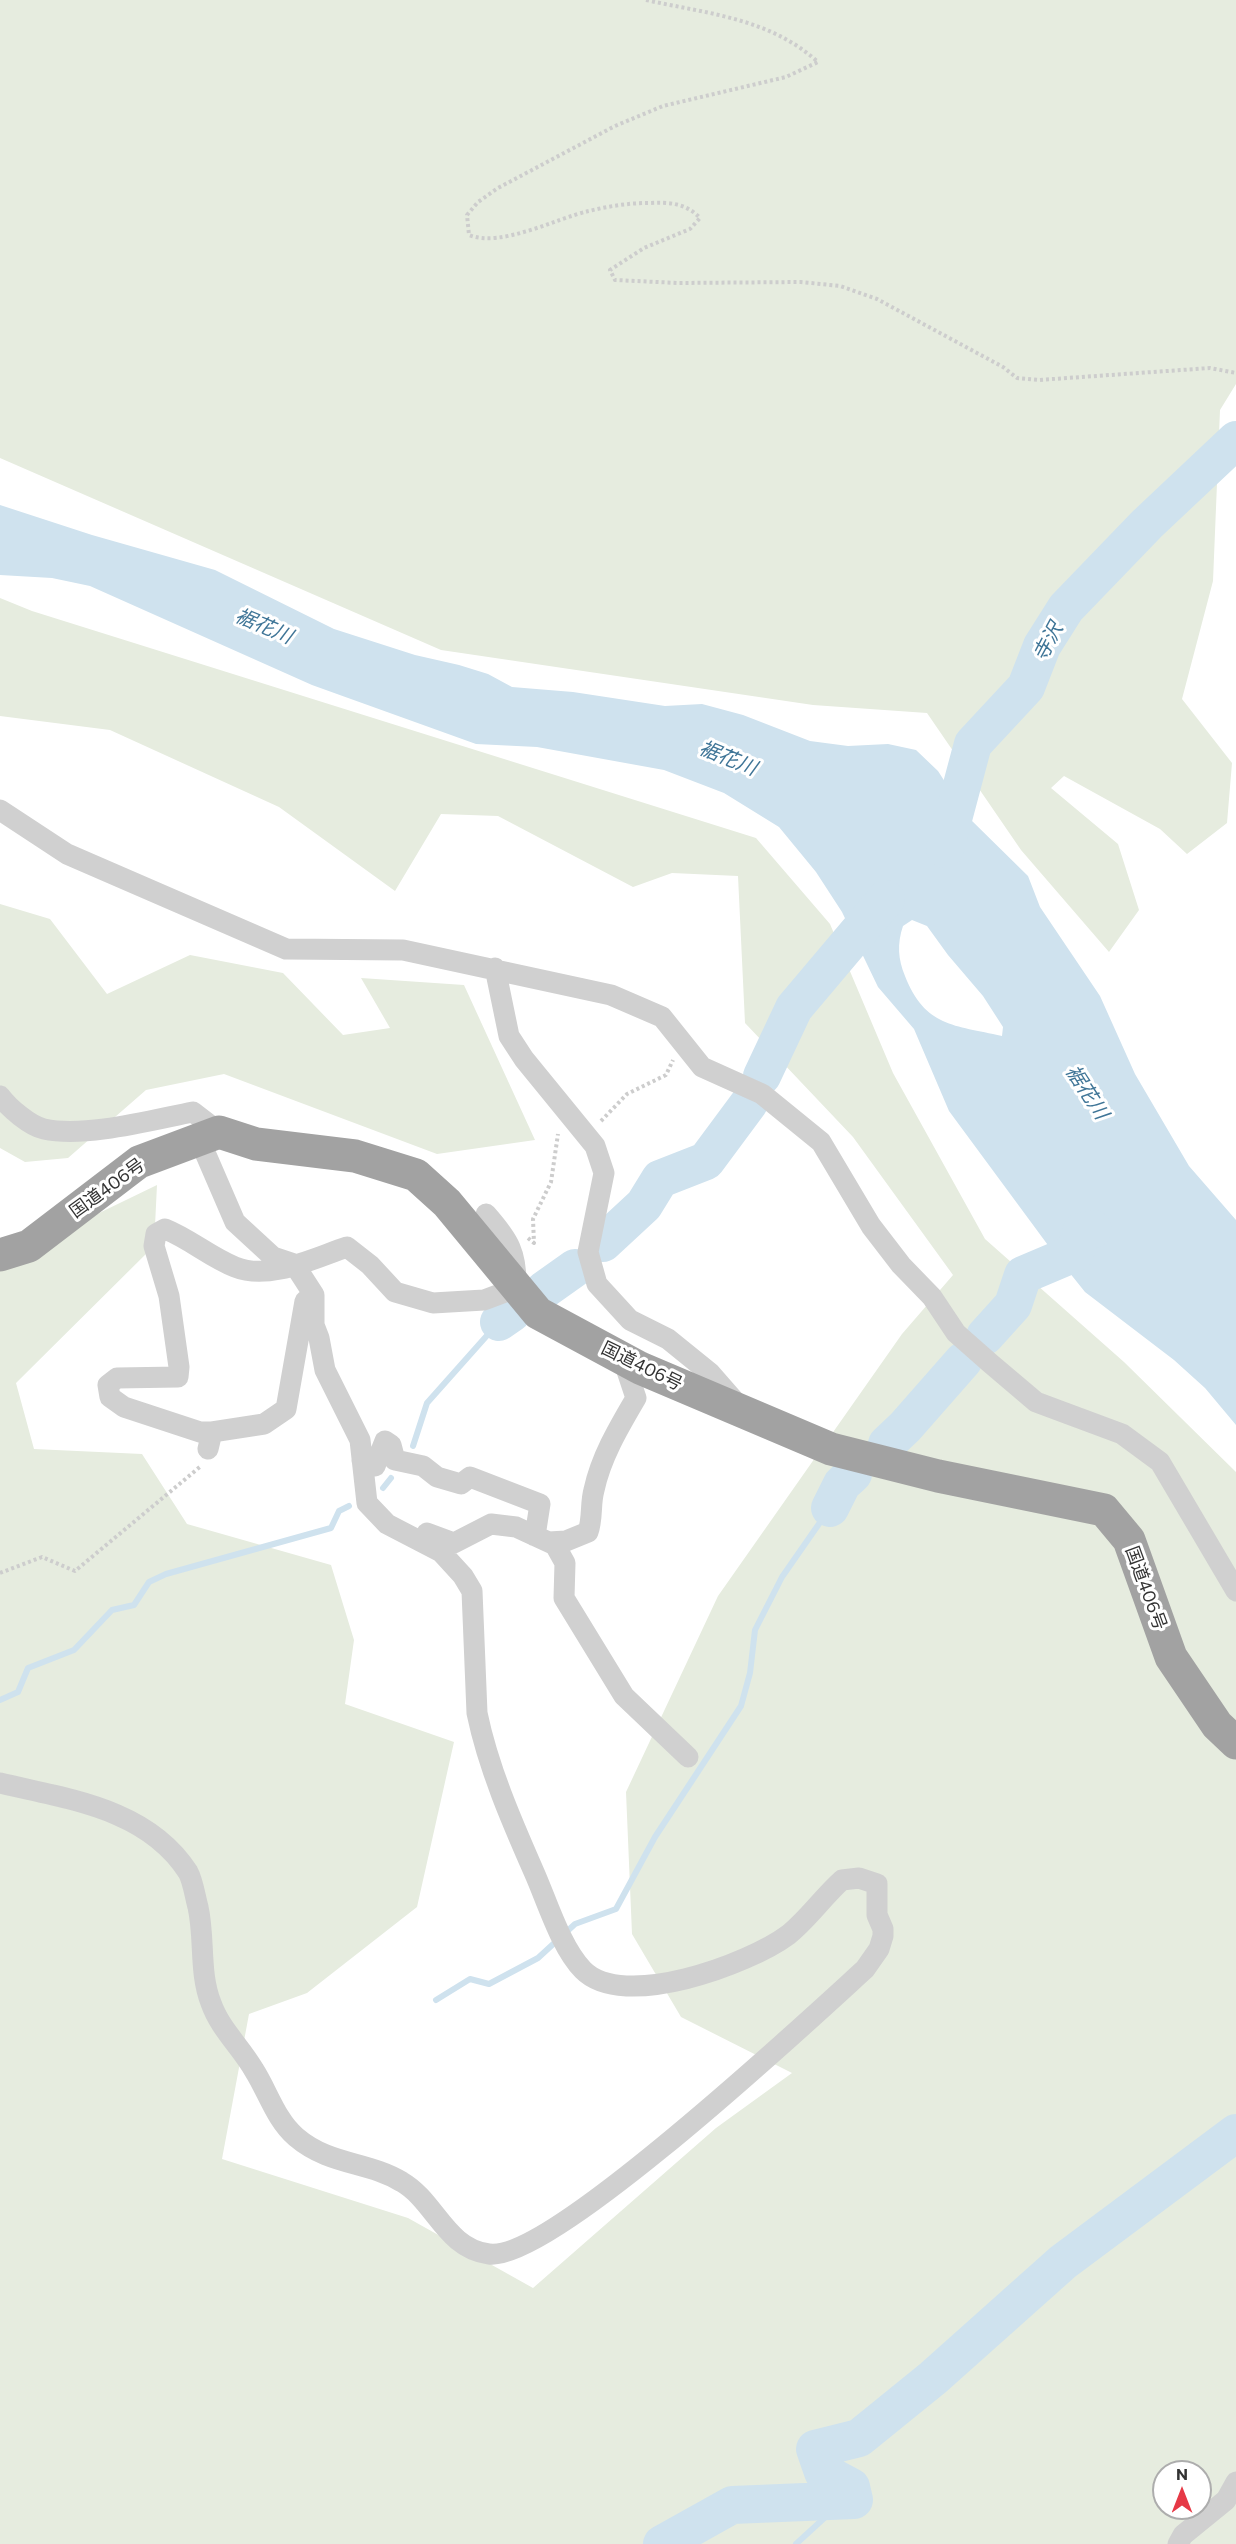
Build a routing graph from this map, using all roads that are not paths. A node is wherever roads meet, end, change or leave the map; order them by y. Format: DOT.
graph roads {
  1 [pos="0,810"];
  2 [pos="495,968"];
  3 [pos="0,1096"];
  4 [pos="209,1137"];
  5 [pos="486,1214"];
  6 [pos="0,1255"];
  7 [pos="294,1264"];
  8 [pos="308,1286"];
  9 [pos="516,1288"];
  10 [pos="623,1359"];
  11 [pos="748,1416"];
  12 [pos="362,1460"];
  13 [pos="406,1534"];
  14 [pos="542,1539"];
  15 [pos="1236,1591"];
  16 [pos="1236,1743"];
  17 [pos="688,1757"];
  18 [pos="0,1783"];
  19 [pos="1236,2482"];
  20 [pos="1178,2544"];
  1 -- 2 [label="street"];
  2 -- 11 [label="street"];
  2 -- 15 [label="street"];
  3 -- 4 [label="street"];
  4 -- 6 [label="highway, 国道406号"];
  4 -- 7 [label="street"];
  4 -- 9 [label="highway, 国道406号"];
  5 -- 9 [label="street"];
  7 -- 8 [label="street"];
  7 -- 8 [label="street"];
  7 -- 9 [label="street"];
  8 -- 12 [label="street"];
  9 -- 10 [label="highway, 国道406号"];
  10 -- 11 [label="highway, 国道406号"];
  10 -- 14 [label="street"];
  11 -- 16 [label="highway, 国道406号"];
  12 -- 13 [label="street"];
  12 -- 14 [label="street"];
  13 -- 14 [label="street"];
  13 -- 18 [label="street"];
  14 -- 17 [label="street"];
  19 -- 20 [label="street"];
}
